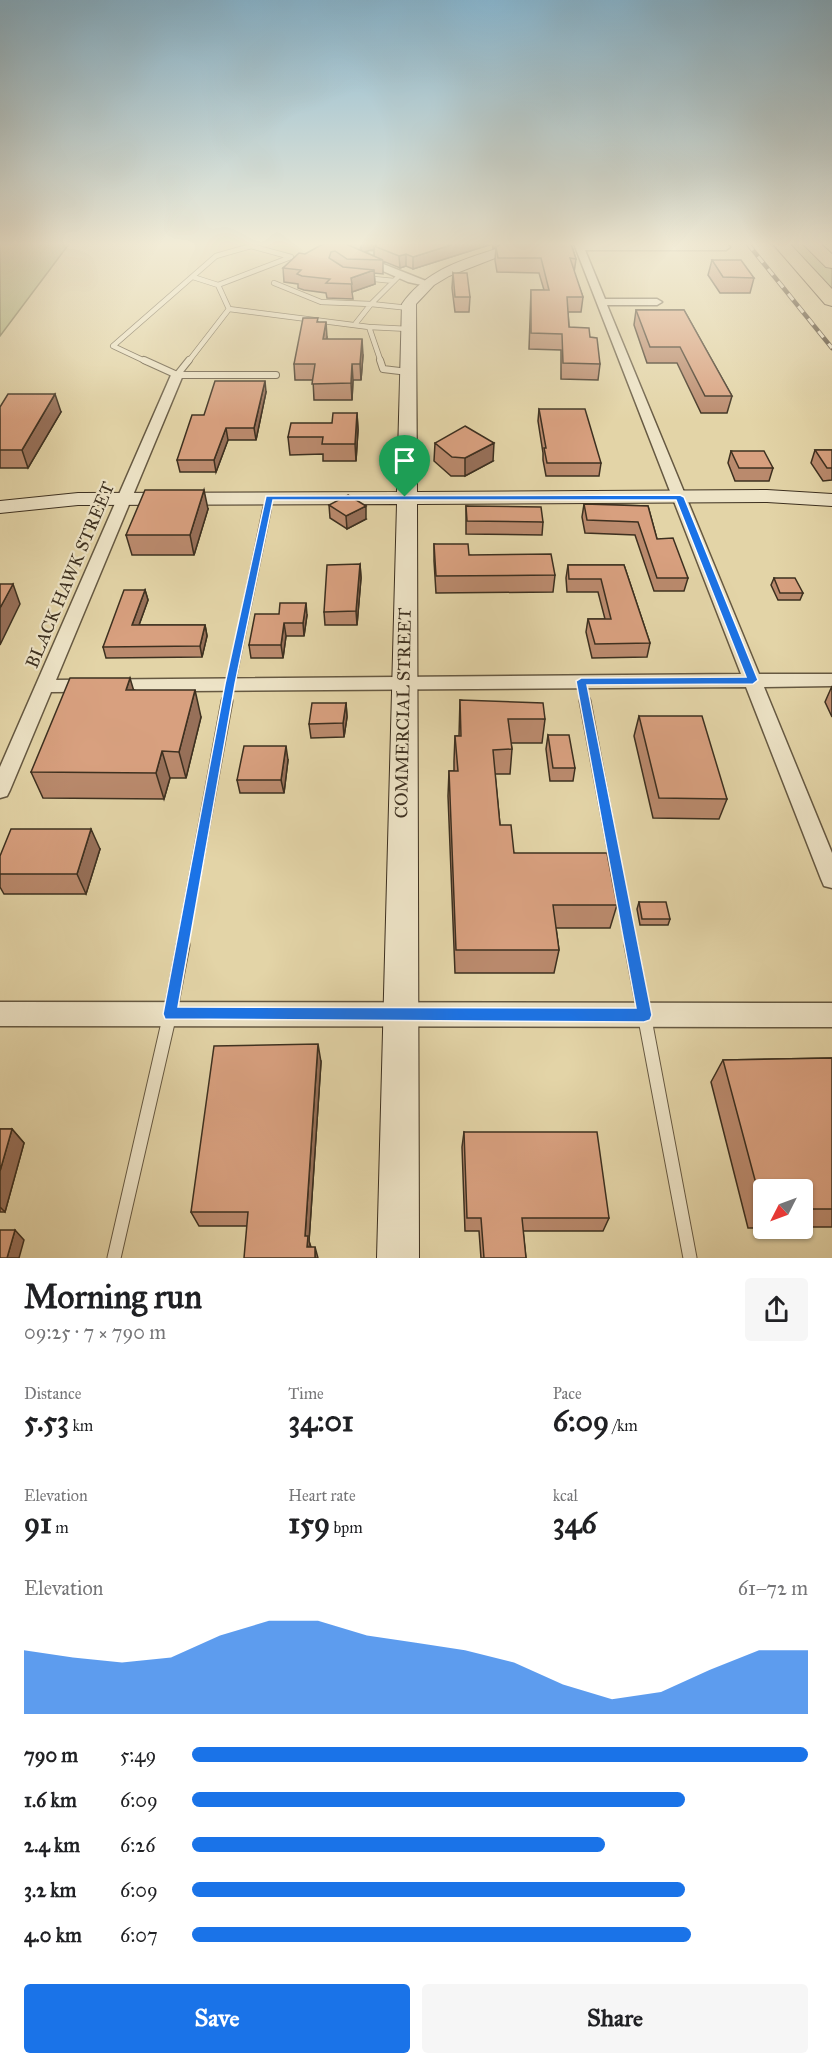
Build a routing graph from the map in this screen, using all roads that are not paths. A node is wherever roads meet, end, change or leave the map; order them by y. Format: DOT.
graph roads {
  1 [pos="602,302"];
  2 [pos="161,303"];
  3 [pos="226,303"];
  4 [pos="339,303"];
  5 [pos="411,303"];
  6 [pos="371,304"];
  7 [pos="409,308"];
  8 [pos="229,309"];
  9 [pos="356,323"];
  10 [pos="369,327"];
  11 [pos="409,329"];
  12 [pos="408,372"];
  13 [pos="177,375"];
  14 [pos="276,375"];
  15 [pos="405,497"];
  16 [pos="680,497"];
  17 [pos="124,498"];
  18 [pos="269,498"];
  19 [pos="832,500"];
  20 [pos="0,507"];
  21 [pos="753,680"];
  22 [pos="832,680"];
  23 [pos="581,681"];
  24 [pos="404,683"];
  25 [pos="230,684"];
  26 [pos="44,686"];
  27 [pos="0,790"];
  28 [pos="832,879"];
  29 [pos="0,1014"];
  30 [pos="170,1014"];
  31 [pos="400,1015"];
  32 [pos="644,1015"];
  33 [pos="832,1015"];
  34 [pos="114,1258"];
  35 [pos="398,1258"];
  36 [pos="690,1258"];
  1 -- 16 [label="street"];
  2 -- 13 [label="lane"];
  3 -- 8 [label="lane"];
  4 -- 6 [label="lane"];
  5 -- 7 [label="street"];
  6 -- 7 [label="lane"];
  6 -- 9 [label="lane"];
  7 -- 11 [label="street, COMMERCIAL STREET"];
  8 -- 9 [label="lane"];
  8 -- 13 [label="lane"];
  9 -- 10 [label="lane"];
  10 -- 11 [label="lane"];
  10 -- 12 [label="lane"];
  11 -- 12 [label="street, COMMERCIAL STREET"];
  12 -- 15 [label="street, COMMERCIAL STREET"];
  13 -- 14 [label="lane"];
  13 -- 17 [label="street, BLACK HAWK STREET"];
  15 -- 16 [label="street"];
  15 -- 18 [label="street"];
  15 -- 24 [label="street, COMMERCIAL STREET"];
  16 -- 19 [label="street"];
  16 -- 21 [label="street"];
  17 -- 18 [label="street"];
  17 -- 20 [label="street"];
  17 -- 26 [label="street, BLACK HAWK STREET"];
  18 -- 25 [label="lane"];
  21 -- 22 [label="street"];
  21 -- 23 [label="street"];
  21 -- 28 [label="street"];
  23 -- 24 [label="street"];
  23 -- 32 [label="lane"];
  24 -- 25 [label="street"];
  24 -- 31 [label="street, COMMERCIAL STREET"];
  25 -- 26 [label="street"];
  25 -- 30 [label="lane"];
  26 -- 27 [label="street, BLACK HAWK STREET"];
  29 -- 30 [label="street"];
  30 -- 31 [label="street"];
  30 -- 34 [label="lane"];
  31 -- 32 [label="street"];
  31 -- 35 [label="street, COMMERCIAL STREET"];
  32 -- 33 [label="street"];
  32 -- 36 [label="lane"];
}
